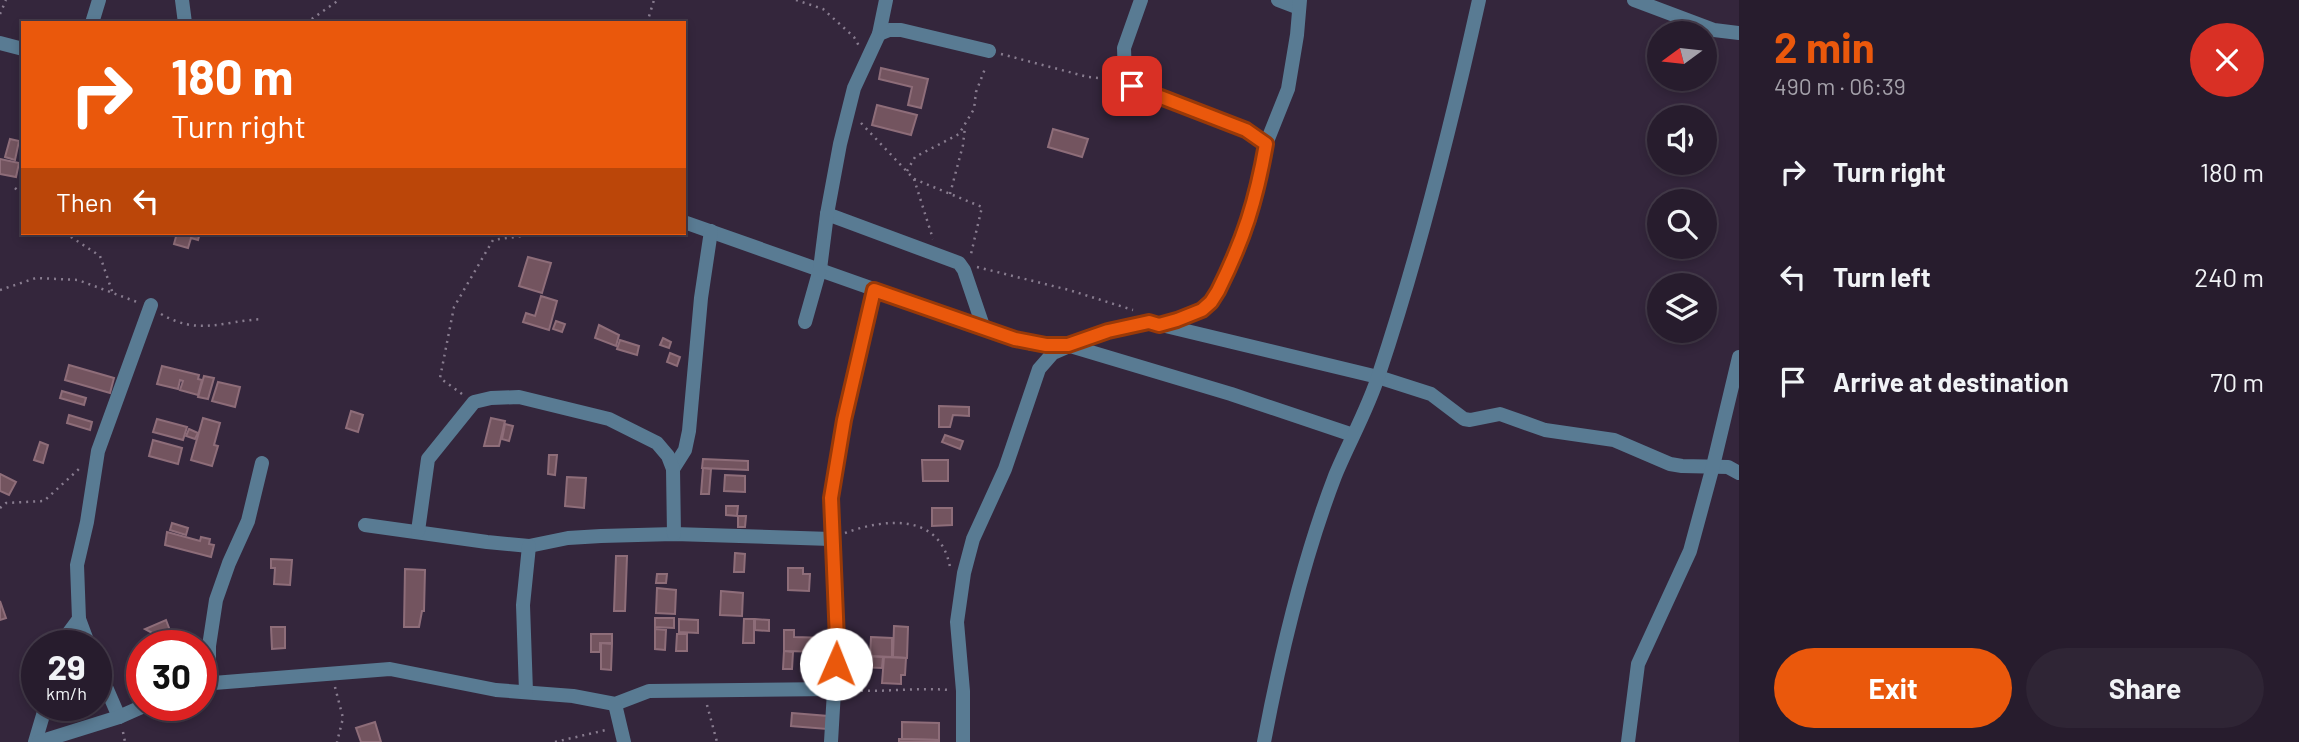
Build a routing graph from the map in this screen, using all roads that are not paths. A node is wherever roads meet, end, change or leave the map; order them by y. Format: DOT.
graph roads {
  1 [pos="99,0"];
  2 [pos="182,0"];
  3 [pos="886,0"];
  4 [pos="1142,0"];
  5 [pos="1278,0"];
  6 [pos="1479,0"];
  7 [pos="1634,0"];
  8 [pos="1299,4"];
  9 [pos="93,21"];
  10 [pos="185,21"];
  11 [pos="1739,33"];
  12 [pos="879,34"];
  13 [pos="0,43"];
  14 [pos="21,48"];
  15 [pos="989,51"];
  16 [pos="1266,144"];
  17 [pos="827,214"];
  18 [pos="686,223"];
  19 [pos="711,231"];
  20 [pos="820,269"];
  21 [pos="874,290"];
  22 [pos="151,305"];
  23 [pos="805,322"];
  24 [pos="1154,323"];
  25 [pos="983,326"];
  26 [pos="1068,345"];
  27 [pos="1739,357"];
  28 [pos="1378,377"];
  29 [pos="1353,435"];
  30 [pos="262,463"];
  31 [pos="1713,466"];
  32 [pos="673,469"];
  33 [pos="1739,473"];
  34 [pos="365,525"];
  35 [pos="418,531"];
  36 [pos="674,534"];
  37 [pos="831,538"];
  38 [pos="529,546"];
  39 [pos="79,619"];
  40 [pos="71,630"];
  41 [pos="83,630"];
  42 [pos="211,630"];
  43 [pos="217,682"];
  44 [pos="834,689"];
  45 [pos="526,692"];
  46 [pos="112,701"];
  47 [pos="615,704"];
  48 [pos="126,714"];
  49 [pos="119,717"];
  50 [pos="42,721"];
  51 [pos="37,742"];
  52 [pos="624,742"];
  53 [pos="831,742"];
  54 [pos="963,742"];
  55 [pos="1264,742"];
  56 [pos="1628,742"];
  1 -- 9 [label="street"];
  2 -- 10 [label="street"];
  3 -- 12 [label="street"];
  4 -- 16 [label="street"];
  5 -- 8 [label="street"];
  6 -- 28 [label="street"];
  7 -- 11 [label="street"];
  8 -- 16 [label="street"];
  12 -- 15 [label="street"];
  12 -- 17 [label="street"];
  13 -- 14 [label="street"];
  16 -- 24 [label="street"];
  17 -- 20 [label="street"];
  17 -- 25 [label="street"];
  18 -- 19 [label="street"];
  19 -- 20 [label="street"];
  19 -- 32 [label="street"];
  20 -- 21 [label="street"];
  20 -- 23 [label="street"];
  21 -- 25 [label="street"];
  21 -- 37 [label="street"];
  22 -- 39 [label="street"];
  24 -- 26 [label="street"];
  24 -- 28 [label="street"];
  25 -- 26 [label="street"];
  26 -- 29 [label="street"];
  26 -- 54 [label="street"];
  27 -- 31 [label="street"];
  28 -- 29 [label="street"];
  28 -- 31 [label="street"];
  29 -- 55 [label="street"];
  30 -- 42 [label="street"];
  31 -- 33 [label="street"];
  31 -- 56 [label="street"];
  32 -- 35 [label="street"];
  32 -- 36 [label="street"];
  34 -- 35 [label="street"];
  35 -- 38 [label="street"];
  36 -- 37 [label="street"];
  36 -- 38 [label="street"];
  37 -- 44 [label="street"];
  38 -- 45 [label="street"];
  39 -- 40 [label="street"];
  39 -- 41 [label="street"];
  43 -- 45 [label="street"];
  44 -- 47 [label="street"];
  44 -- 53 [label="street"];
  45 -- 47 [label="street"];
  46 -- 49 [label="street"];
  47 -- 52 [label="street"];
  48 -- 49 [label="street"];
  49 -- 51 [label="street"];
  50 -- 51 [label="street"];
}
